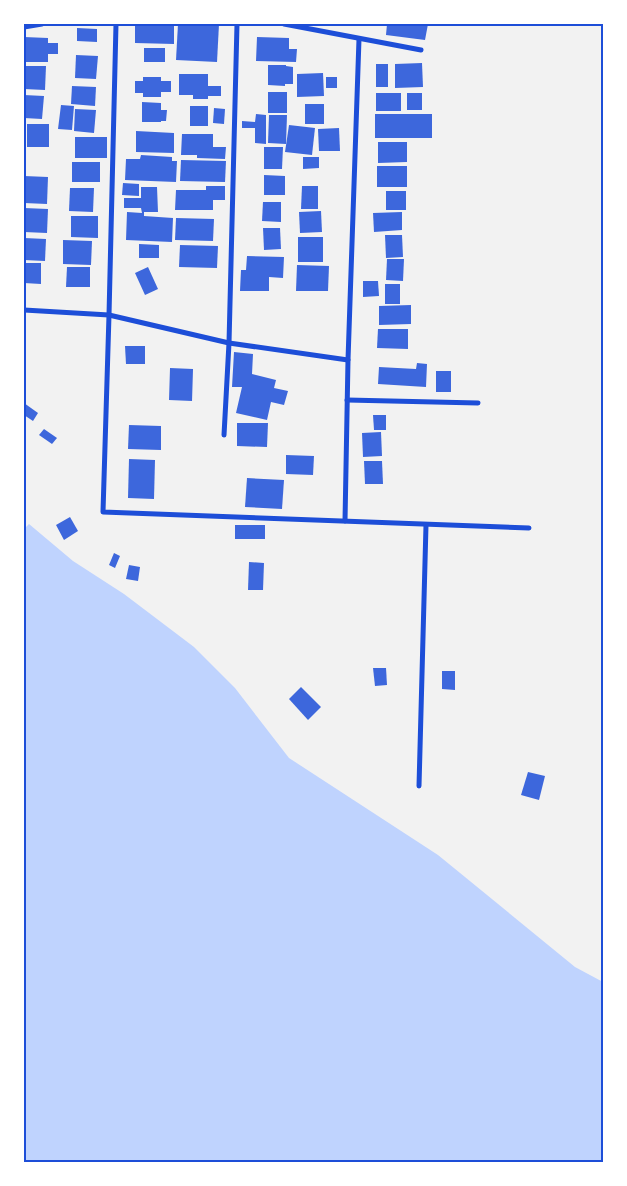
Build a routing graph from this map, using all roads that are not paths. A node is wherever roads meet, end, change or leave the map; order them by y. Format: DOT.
graph roads {
  1 [pos="42,24"];
  2 [pos="116,24"];
  3 [pos="237,24"];
  4 [pos="284,24"];
  5 [pos="24,27"];
  6 [pos="359,39"];
  7 [pos="421,50"];
  8 [pos="24,310"];
  9 [pos="110,315"];
  10 [pos="229,343"];
  11 [pos="348,360"];
  12 [pos="347,400"];
  13 [pos="478,404"];
  14 [pos="224,435"];
  15 [pos="345,521"];
  16 [pos="426,525"];
  17 [pos="529,528"];
  18 [pos="419,786"];
  1 -- 5 [label="street"];
  2 -- 9 [label="street"];
  3 -- 10 [label="street"];
  4 -- 6 [label="street"];
  6 -- 7 [label="street"];
  6 -- 11 [label="street"];
  8 -- 9 [label="street"];
  9 -- 10 [label="street"];
  9 -- 15 [label="street"];
  10 -- 11 [label="street"];
  10 -- 14 [label="street"];
  11 -- 12 [label="street"];
  12 -- 13 [label="street"];
  12 -- 15 [label="street"];
  15 -- 16 [label="street"];
  16 -- 17 [label="street"];
  16 -- 18 [label="street"];
}
